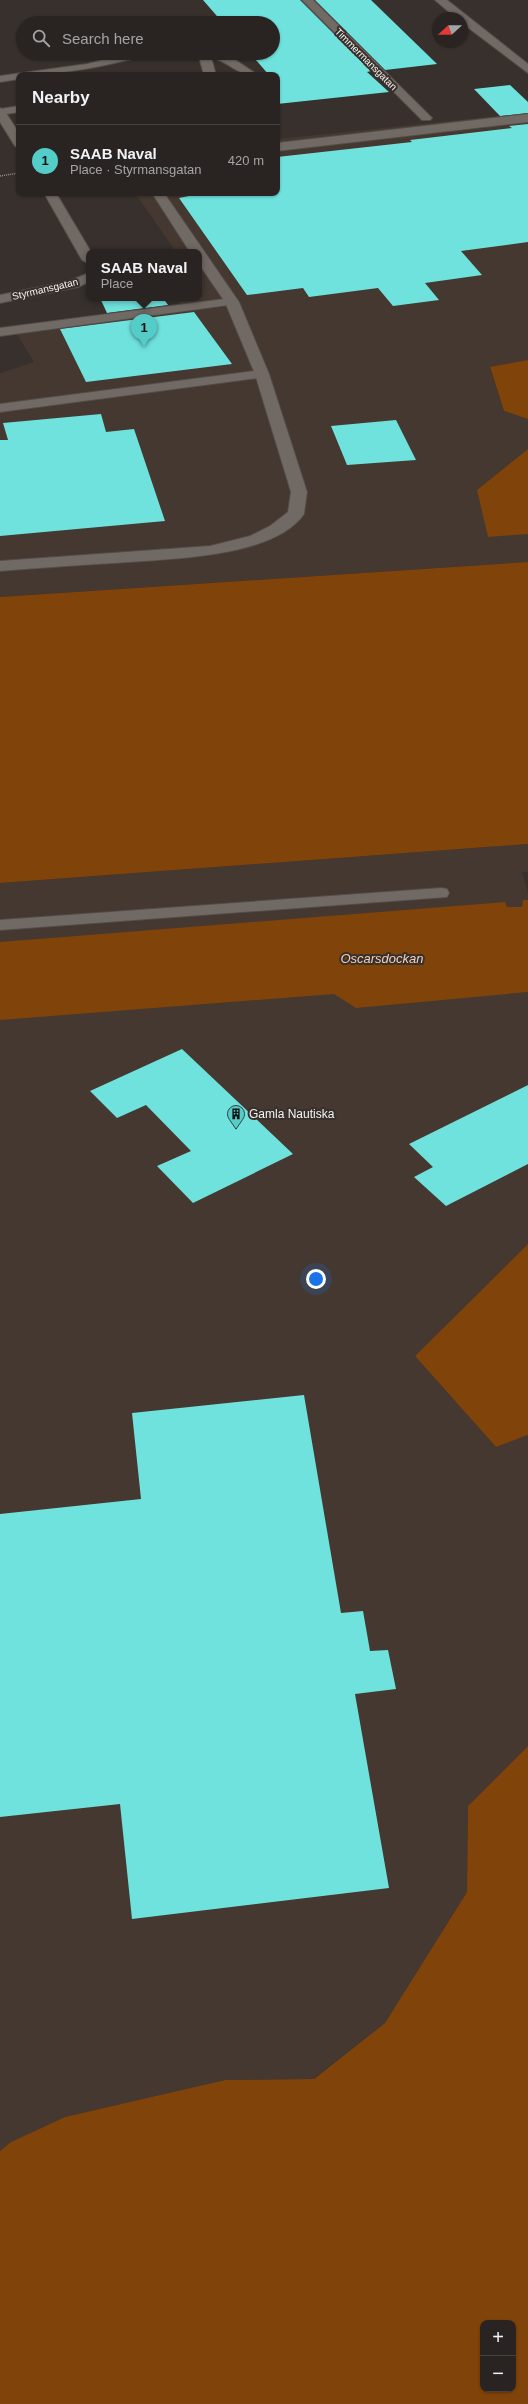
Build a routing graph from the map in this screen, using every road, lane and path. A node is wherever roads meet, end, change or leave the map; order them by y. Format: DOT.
graph roads {
  1 [pos="307,0"];
  2 [pos="440,0"];
  3 [pos="116,60"];
  4 [pos="206,60"];
  5 [pos="229,60"];
  6 [pos="528,70"];
  7 [pos="49,72"];
  8 [pos="209,72"];
  9 [pos="247,72"];
  10 [pos="16,76"];
  11 [pos="0,78"];
  12 [pos="16,109"];
  13 [pos="0,112"];
  14 [pos="426,118"];
  15 [pos="528,118"];
  16 [pos="14,142"];
  17 [pos="280,147"];
  18 [pos="16,173"];
  19 [pos="0,176"];
  20 [pos="52,196"];
  21 [pos="160,196"];
  22 [pos="195,249"];
  23 [pos="86,255"];
  24 [pos="202,259"];
  25 [pos="86,278"];
  26 [pos="0,299"];
  27 [pos="232,302"];
  28 [pos="0,332"];
  29 [pos="262,374"];
  30 [pos="0,408"];
  31 [pos="0,566"];
  32 [pos="441,893"];
  33 [pos="0,925"];
  1 -- 14 [label="street, Timmermansgatan"];
  2 -- 6 [label="street"];
  3 -- 7 [label="street"];
  4 -- 8 [label="street"];
  5 -- 9 [label="street"];
  10 -- 11 [label="street"];
  12 -- 13 [label="lane"];
  13 -- 16 [label="street"];
  15 -- 17 [label="street"];
  18 -- 19 [label="path"];
  20 -- 23 [label="street"];
  21 -- 22 [label="street"];
  24 -- 27 [label="street"];
  25 -- 26 [label="street, Styrmansgatan"];
  27 -- 28 [label="lane"];
  27 -- 29 [label="street"];
  29 -- 30 [label="lane"];
  29 -- 31 [label="street"];
  32 -- 33 [label="lane"];
}
